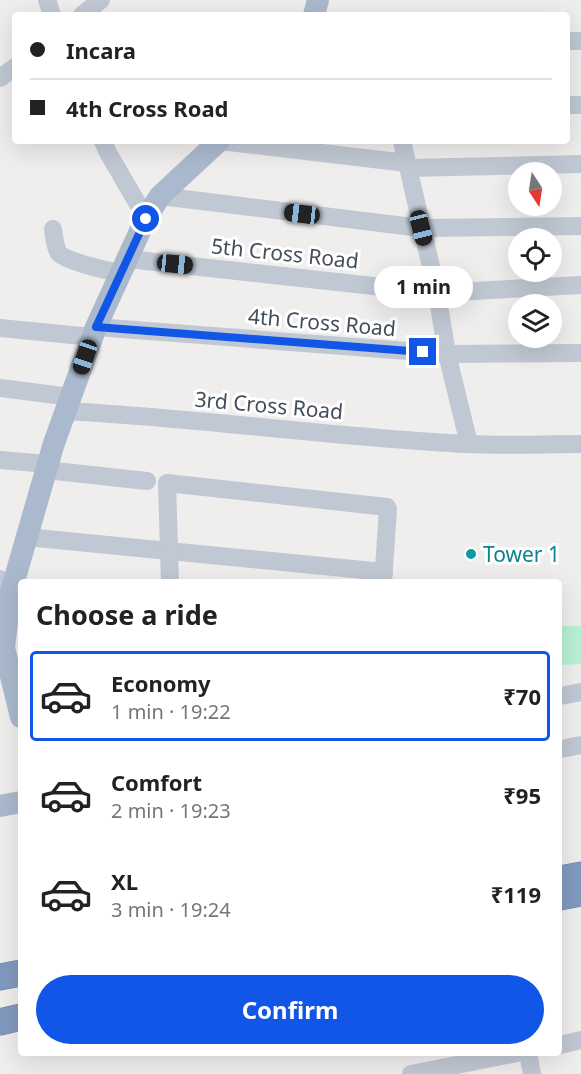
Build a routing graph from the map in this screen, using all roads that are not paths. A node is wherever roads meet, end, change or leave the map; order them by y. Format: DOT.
graph roads {
  1 [pos="101,0"];
  2 [pos="86,12"];
  3 [pos="104,144"];
  4 [pos="216,144"];
  5 [pos="242,144"];
  6 [pos="403,144"];
  7 [pos="581,164"];
  8 [pos="407,166"];
  9 [pos="160,196"];
  10 [pos="146,219"];
  11 [pos="581,226"];
  12 [pos="421,228"];
  13 [pos="53,229"];
  14 [pos="124,266"];
  15 [pos="581,285"];
  16 [pos="437,293"];
  17 [pos="0,328"];
  18 [pos="94,332"];
  19 [pos="581,353"];
  20 [pos="447,354"];
  21 [pos="0,388"];
  22 [pos="68,404"];
  23 [pos="469,444"];
  24 [pos="581,444"];
  25 [pos="0,460"];
  26 [pos="47,467"];
  27 [pos="147,481"];
  28 [pos="26,537"];
  29 [pos="168,551"];
  30 [pos="383,577"];
  31 [pos="170,579"];
  32 [pos="10,593"];
  33 [pos="581,692"];
  34 [pos="562,696"];
  35 [pos="18,705"];
  36 [pos="581,745"];
  37 [pos="562,749"];
  38 [pos="18,803"];
  39 [pos="0,806"];
  40 [pos="562,874"];
  41 [pos="581,874"];
  42 [pos="562,879"];
  43 [pos="581,893"];
  44 [pos="562,897"];
  45 [pos="18,974"];
  46 [pos="0,977"];
  47 [pos="18,988"];
  48 [pos="0,991"];
  49 [pos="18,1005"];
  50 [pos="0,1009"];
  51 [pos="18,1018"];
  52 [pos="0,1022"];
  53 [pos="581,1040"];
  54 [pos="562,1045"];
  55 [pos="502,1056"];
  56 [pos="529,1056"];
  57 [pos="411,1074"];
  58 [pos="532,1074"];
  1 -- 2 [label="street"];
  3 -- 10 [label="street"];
  4 -- 9 [label="main road"];
  5 -- 8 [label="street"];
  6 -- 8 [label="street"];
  7 -- 8 [label="street"];
  8 -- 12 [label="street"];
  9 -- 10 [label="main road"];
  9 -- 12 [label="street"];
  10 -- 14 [label="main road"];
  11 -- 12 [label="street"];
  12 -- 16 [label="street"];
  13 -- 14 [label="street, 5th Cross Road"];
  14 -- 16 [label="street, 5th Cross Road"];
  14 -- 18 [label="main road"];
  15 -- 16 [label="street, 5th Cross Road"];
  16 -- 20 [label="street"];
  17 -- 18 [label="street, 4th Cross Road"];
  18 -- 20 [label="street, 4th Cross Road"];
  18 -- 22 [label="main road"];
  19 -- 20 [label="street, 4th Cross Road"];
  20 -- 23 [label="street"];
  21 -- 22 [label="street, 3rd Cross Road"];
  22 -- 23 [label="street, 3rd Cross Road"];
  22 -- 26 [label="main road"];
  23 -- 24 [label="street, 3rd Cross Road"];
  25 -- 26 [label="street"];
  26 -- 27 [label="street"];
  26 -- 28 [label="main road"];
  28 -- 29 [label="street"];
  28 -- 32 [label="main road"];
  29 -- 30 [label="street"];
  29 -- 30 [label="street"];
  29 -- 31 [label="street"];
  32 -- 35 [label="main road"];
  33 -- 34 [label="street"];
  36 -- 37 [label="street"];
  38 -- 39 [label="main road"];
  40 -- 41 [label="highway"];
  41 -- 42 [label="highway"];
  43 -- 44 [label="highway"];
  45 -- 46 [label="highway"];
  47 -- 48 [label="highway"];
  49 -- 50 [label="highway"];
  51 -- 52 [label="highway"];
  53 -- 54 [label="street"];
  55 -- 57 [label="street"];
  56 -- 58 [label="street"];
}
